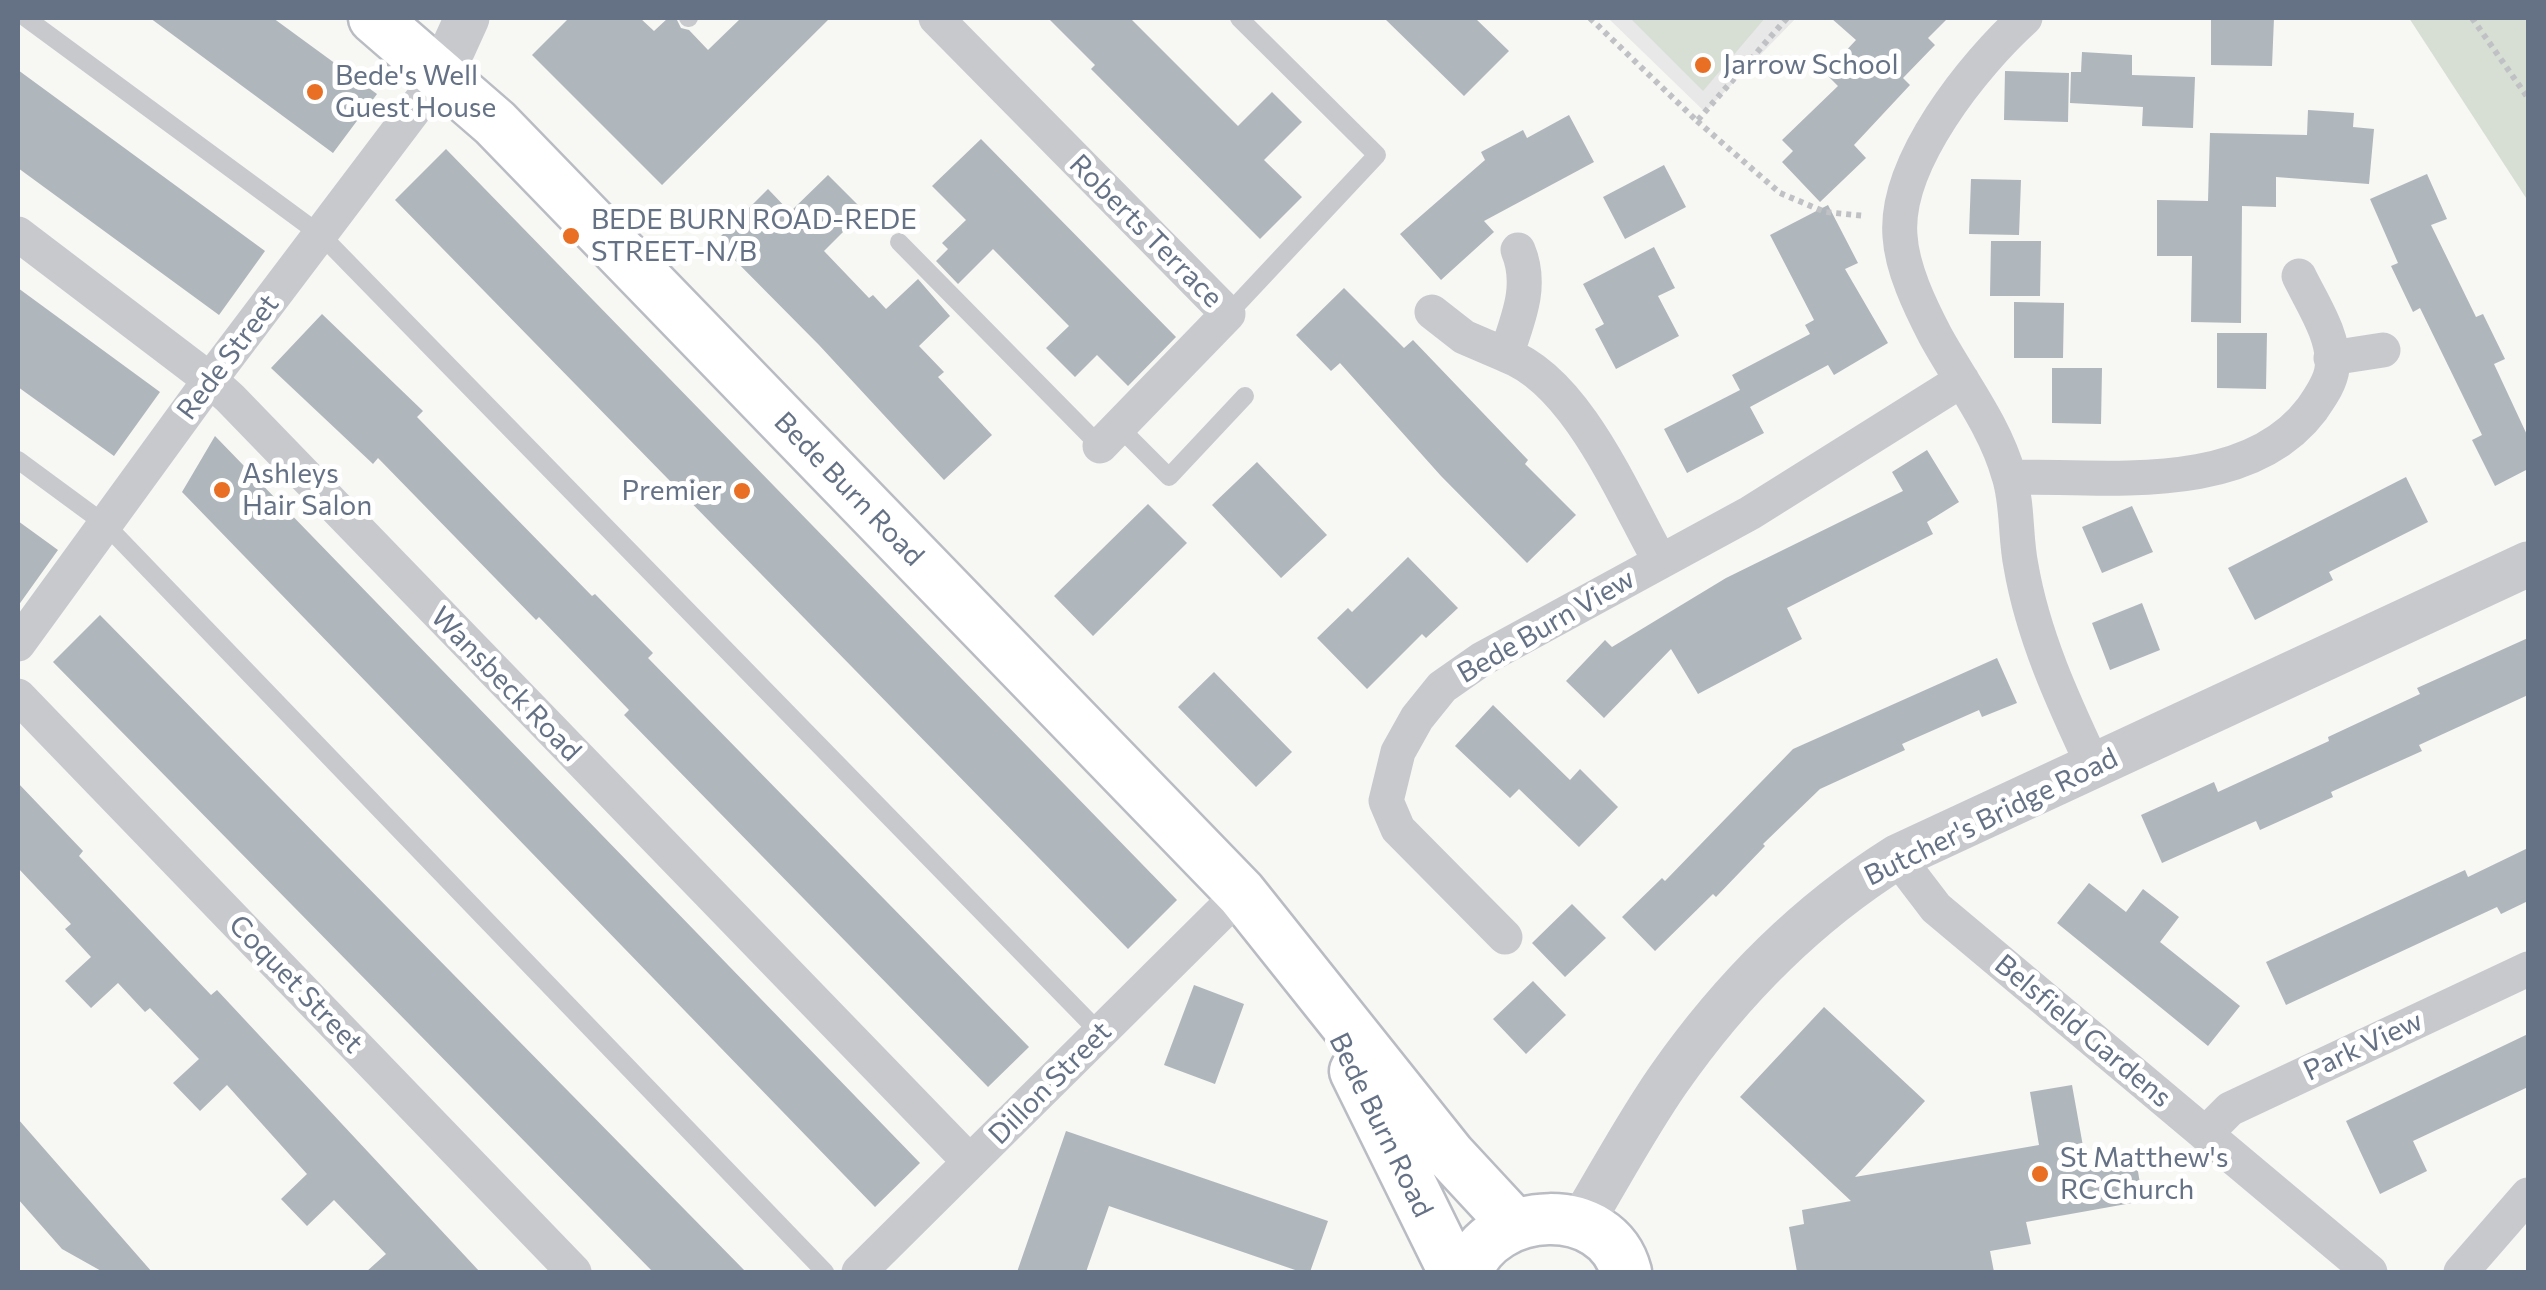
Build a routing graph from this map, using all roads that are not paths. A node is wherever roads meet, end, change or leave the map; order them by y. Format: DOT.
graph roads {
  1 [pos="26,18"];
  2 [pos="374,18"];
  3 [pos="468,18"];
  4 [pos="936,18"];
  5 [pos="1239,18"];
  6 [pos="2024,18"];
  7 [pos="442,73"];
  8 [pos="18,234"];
  9 [pos="321,235"];
  10 [pos="899,242"];
  11 [pos="1518,250"];
  12 [pos="2299,276"];
  13 [pos="1432,312"];
  14 [pos="1228,314"];
  15 [pos="2383,350"];
  16 [pos="1506,355"];
  17 [pos="2331,358"];
  18 [pos="210,380"];
  19 [pos="1962,380"];
  20 [pos="1245,396"];
  21 [pos="1109,436"];
  22 [pos="18,460"];
  23 [pos="2010,477"];
  24 [pos="105,524"];
  25 [pos="1660,561"];
  26 [pos="2528,564"];
  27 [pos="18,644"];
  28 [pos="18,696"];
  29 [pos="2092,765"];
  30 [pos="1897,857"];
  31 [pos="1241,893"];
  32 [pos="1505,937"];
  33 [pos="2528,969"];
  34 [pos="1307,977"];
  35 [pos="1100,1032"];
  36 [pos="2205,1134"];
  37 [pos="970,1162"];
  38 [pos="2528,1195"];
  39 [pos="1514,1224"];
  40 [pos="1580,1225"];
  41 [pos="574,1272"];
  42 [pos="825,1272"];
  43 [pos="860,1272"];
  44 [pos="1454,1272"];
  45 [pos="1467,1272"];
  46 [pos="1626,1272"];
  47 [pos="2370,1272"];
  48 [pos="2461,1272"];
  1 -- 9 [label="lane"];
  2 -- 7 [label="main road, Bede Burn Road"];
  3 -- 7 [label="street"];
  4 -- 14 [label="street, Roberts Terrace"];
  5 -- 14 [label="lane"];
  6 -- 19 [label="street"];
  7 -- 9 [label="street, Rede Street"];
  7 -- 31 [label="main road, Bede Burn Road"];
  8 -- 18 [label="street, Wansbeck Road"];
  9 -- 18 [label="street, Rede Street"];
  9 -- 35 [label="lane"];
  10 -- 21 [label="lane"];
  11 -- 16 [label="street"];
  12 -- 17 [label="street"];
  13 -- 16 [label="street, Bede Burn View"];
  14 -- 21 [label="street, Roberts Terrace"];
  15 -- 17 [label="street"];
  16 -- 25 [label="street, Bede Burn View"];
  17 -- 23 [label="street"];
  18 -- 24 [label="street, Rede Street"];
  18 -- 37 [label="street, Wansbeck Road"];
  19 -- 23 [label="street"];
  19 -- 25 [label="street, Bede Burn View"];
  20 -- 21 [label="lane"];
  22 -- 24 [label="lane"];
  23 -- 29 [label="street"];
  24 -- 27 [label="street, Rede Street"];
  24 -- 42 [label="lane"];
  25 -- 32 [label="street, Bede Burn View"];
  26 -- 29 [label="street, Butcher's Bridge Road"];
  28 -- 41 [label="street, Coquet Street"];
  29 -- 30 [label="street, Butcher's Bridge Road"];
  30 -- 36 [label="street, Belsfield Gardens"];
  30 -- 40 [label="street, Butcher's Bridge Road"];
  31 -- 34 [label="main road, Bede Burn Road"];
  31 -- 35 [label="street, Dillon Street"];
  33 -- 36 [label="street, Park View"];
  34 -- 39 [label="main road, Bede Burn Road"];
  34 -- 44 [label="main road, Bede Burn Road"];
  35 -- 37 [label="street, Dillon Street"];
  36 -- 47 [label="street, Belsfield Gardens"];
  37 -- 43 [label="street, Dillon Street"];
  38 -- 48 [label="street"];
  39 -- 40 [label="main road"];
  39 -- 45 [label="main road"];
  40 -- 46 [label="main road"];
}
